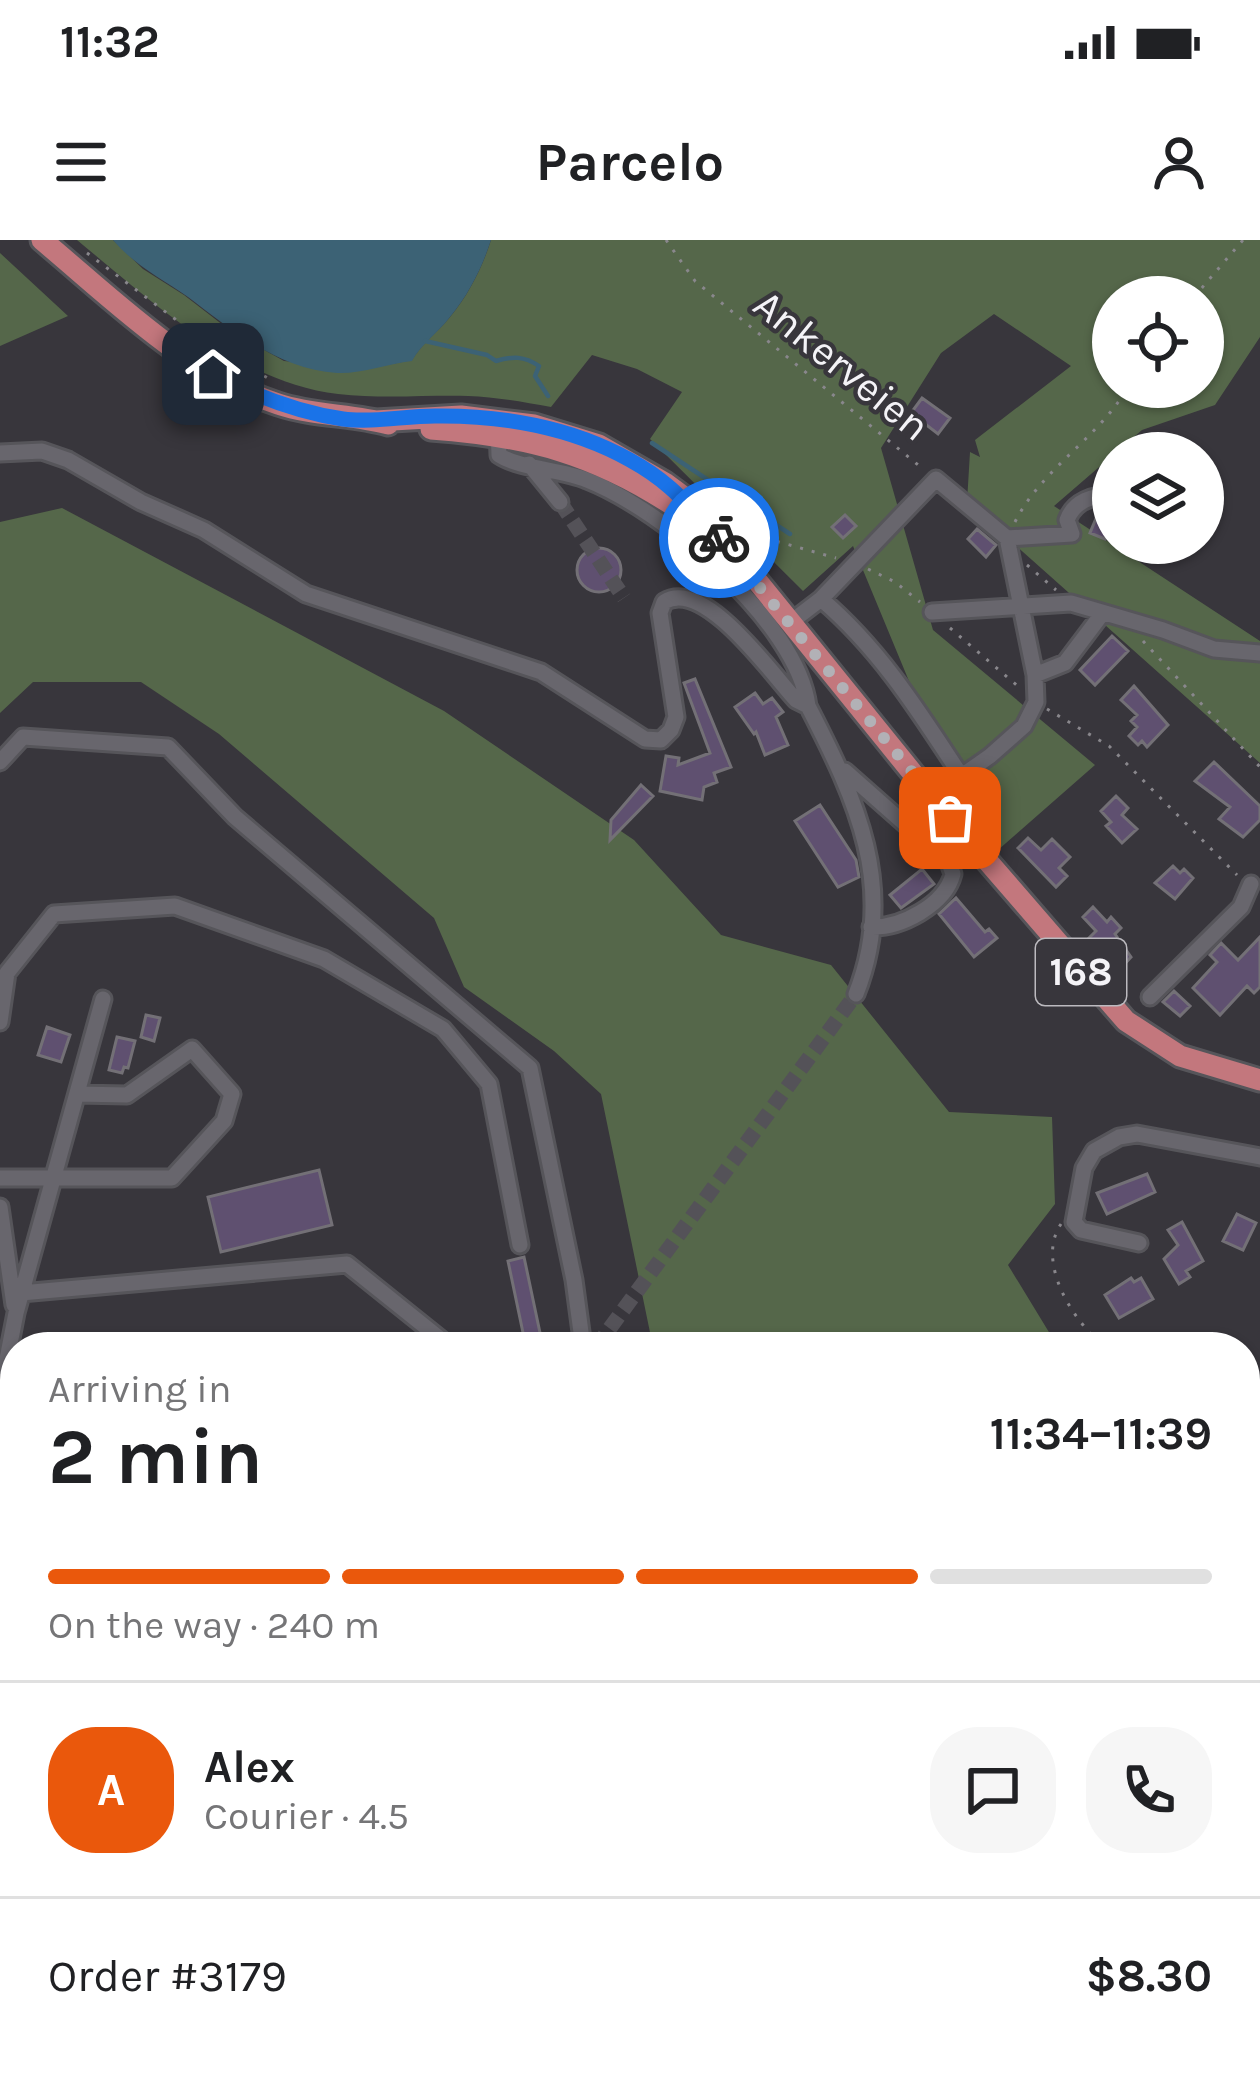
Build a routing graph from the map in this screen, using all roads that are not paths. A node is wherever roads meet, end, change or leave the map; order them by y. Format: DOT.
graph roads {
  1 [pos="42,240"];
  2 [pos="498,427"];
  3 [pos="0,453"];
  4 [pos="530,464"];
  5 [pos="1092,498"];
  6 [pos="560,502"];
  7 [pos="1007,538"];
  8 [pos="821,599"];
  9 [pos="1022,608"];
  10 [pos="932,612"];
  11 [pos="1102,614"];
  12 [pos="791,622"];
  13 [pos="1260,653"];
  14 [pos="1035,675"];
  15 [pos="808,706"];
  16 [pos="0,762"];
  17 [pos="840,767"];
  18 [pos="962,777"];
  19 [pos="932,797"];
  20 [pos="1251,884"];
  21 [pos="871,927"];
  22 [pos="856,994"];
  23 [pos="1150,997"];
  24 [pos="104,999"];
  25 [pos="0,1022"];
  26 [pos="1256,1076"];
  27 [pos="77,1094"];
  28 [pos="1260,1157"];
  29 [pos="0,1178"];
  30 [pos="53,1180"];
  31 [pos="0,1207"];
  32 [pos="1139,1243"];
  33 [pos="520,1245"];
  34 [pos="21,1293"];
  35 [pos="16,1313"];
  36 [pos="12,1332"];
  37 [pos="433,1332"];
  38 [pos="581,1332"];
  1 -- 2 [label="main road, 168"];
  2 -- 4 [label="street"];
  2 -- 12 [label="main road, 168"];
  3 -- 15 [label="street"];
  4 -- 6 [label="street"];
  4 -- 15 [label="street"];
  5 -- 7 [label="street"];
  7 -- 8 [label="street"];
  7 -- 9 [label="street"];
  8 -- 12 [label="street"];
  8 -- 18 [label="street"];
  9 -- 10 [label="street"];
  9 -- 11 [label="street"];
  9 -- 14 [label="street"];
  11 -- 13 [label="street"];
  11 -- 14 [label="street"];
  12 -- 19 [label="main road, 168"];
  14 -- 18 [label="street"];
  15 -- 17 [label="street"];
  16 -- 38 [label="street"];
  17 -- 21 [label="street"];
  17 -- 21 [label="street"];
  18 -- 19 [label="street"];
  19 -- 26 [label="main road, 168"];
  20 -- 23 [label="street"];
  21 -- 22 [label="street"];
  24 -- 27 [label="street"];
  25 -- 33 [label="street"];
  27 -- 30 [label="street"];
  27 -- 30 [label="street"];
  28 -- 32 [label="street"];
  29 -- 30 [label="street"];
  30 -- 34 [label="street"];
  31 -- 35 [label="street"];
  34 -- 35 [label="street"];
  34 -- 37 [label="street"];
  35 -- 36 [label="street"];
}
